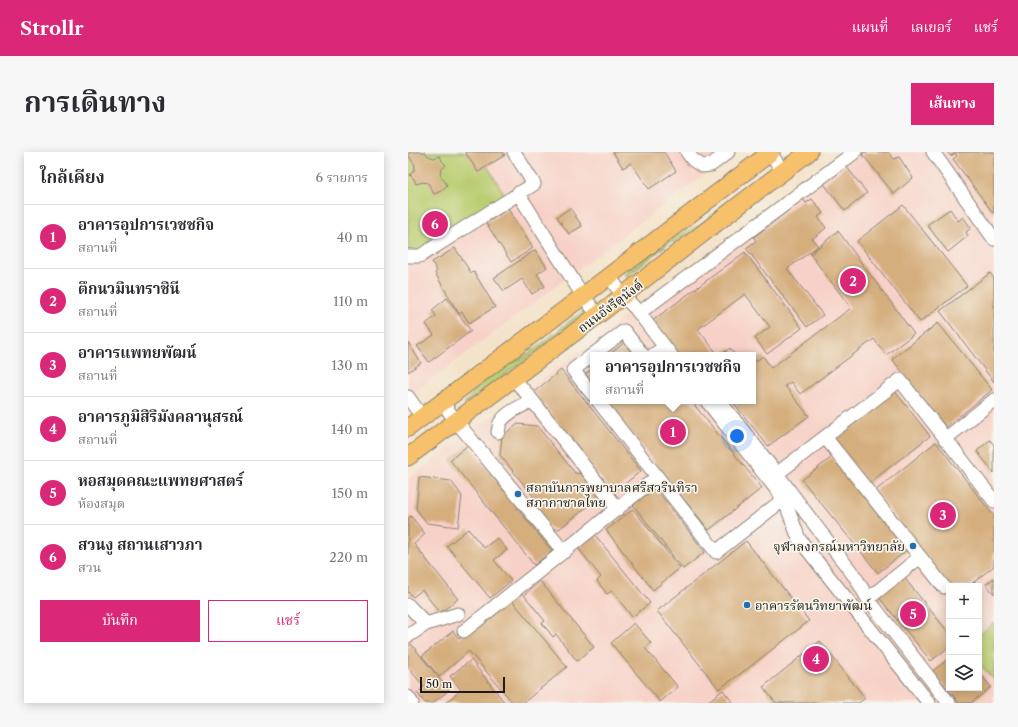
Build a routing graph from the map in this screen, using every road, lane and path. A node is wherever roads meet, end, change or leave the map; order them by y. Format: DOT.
graph roads {
  1 [pos="514,152"];
  2 [pos="687,152"];
  3 [pos="728,152"];
  4 [pos="771,152"];
  5 [pos="809,152"];
  6 [pos="855,152"];
  7 [pos="933,152"];
  8 [pos="783,172"];
  9 [pos="518,193"];
  10 [pos="994,239"];
  11 [pos="408,256"];
  12 [pos="609,276"];
  13 [pos="584,296"];
  14 [pos="623,296"];
  15 [pos="639,313"];
  16 [pos="598,315"];
  17 [pos="668,351"];
  18 [pos="597,352"];
  19 [pos="641,352"];
  20 [pos="590,357"];
  21 [pos="513,378"];
  22 [pos="590,391"];
  23 [pos="408,397"];
  24 [pos="994,400"];
  25 [pos="532,401"];
  26 [pos="442,402"];
  27 [pos="600,404"];
  28 [pos="709,404"];
  29 [pos="422,417"];
  30 [pos="456,420"];
  31 [pos="408,428"];
  32 [pos="498,432"];
  33 [pos="825,438"];
  34 [pos="945,439"];
  35 [pos="408,457"];
  36 [pos="657,477"];
  37 [pos="773,477"];
  38 [pos="784,499"];
  39 [pos="994,501"];
  40 [pos="618,510"];
  41 [pos="812,521"];
  42 [pos="797,532"];
  43 [pos="564,552"];
  44 [pos="920,557"];
  45 [pos="851,572"];
  46 [pos="835,584"];
  47 [pos="944,587"];
  48 [pos="868,599"];
  49 [pos="408,605"];
  50 [pos="458,614"];
  51 [pos="426,624"];
  52 [pos="464,631"];
  53 [pos="408,636"];
  54 [pos="929,703"];
  55 [pos="948,703"];
  1 -- 9 [label="street"];
  2 -- 3 [label="street"];
  4 -- 8 [label="street"];
  4 -- 12 [label="main road, ถนนอังรีดูนังต์"];
  5 -- 8 [label="main road, ถนนอังรีดูนังต์"];
  6 -- 15 [label="street"];
  7 -- 10 [label="street"];
  8 -- 14 [label="main road, ถนนอังรีดูนังต์"];
  9 -- 11 [label="street"];
  9 -- 13 [label="street"];
  12 -- 13 [label="main road, ถนนอังรีดูนังต์"];
  12 -- 14 [label="street"];
  13 -- 16 [label="street"];
  13 -- 26 [label="main road, ถนนอังรีดูนังต์"];
  14 -- 15 [label="street"];
  14 -- 16 [label="main road, ถนนอังรีดูนังต์"];
  15 -- 17 [label="street"];
  16 -- 21 [label="main road, ถนนอังรีดูนังต์"];
  18 -- 19 [label="street"];
  20 -- 22 [label="street"];
  21 -- 25 [label="street"];
  21 -- 30 [label="main road, ถนนอังรีดูนังต์"];
  23 -- 29 [label="street"];
  24 -- 34 [label="street"];
  25 -- 32 [label="street"];
  25 -- 40 [label="street"];
  26 -- 29 [label="main road, ถนนอังรีดูนังต์"];
  26 -- 30 [label="street"];
  27 -- 36 [label="street"];
  28 -- 37 [label="street"];
  29 -- 31 [label="main road, ถนนอังรีดูนังต์"];
  30 -- 35 [label="main road, ถนนอังรีดูนังต์"];
  30 -- 43 [label="street"];
  33 -- 34 [label="street"];
  33 -- 37 [label="street"];
  33 -- 44 [label="street"];
  34 -- 39 [label="street"];
  36 -- 38 [label="street"];
  36 -- 40 [label="street"];
  37 -- 38 [label="street"];
  37 -- 41 [label="street"];
  38 -- 42 [label="street"];
  40 -- 43 [label="street"];
  41 -- 42 [label="street"];
  41 -- 45 [label="street"];
  42 -- 46 [label="street"];
  43 -- 52 [label="street"];
  44 -- 47 [label="street"];
  44 -- 48 [label="street"];
  45 -- 46 [label="street"];
  45 -- 48 [label="street"];
  46 -- 54 [label="street"];
  48 -- 55 [label="street"];
  49 -- 51 [label="street"];
  50 -- 51 [label="street"];
  51 -- 53 [label="street"];
}
